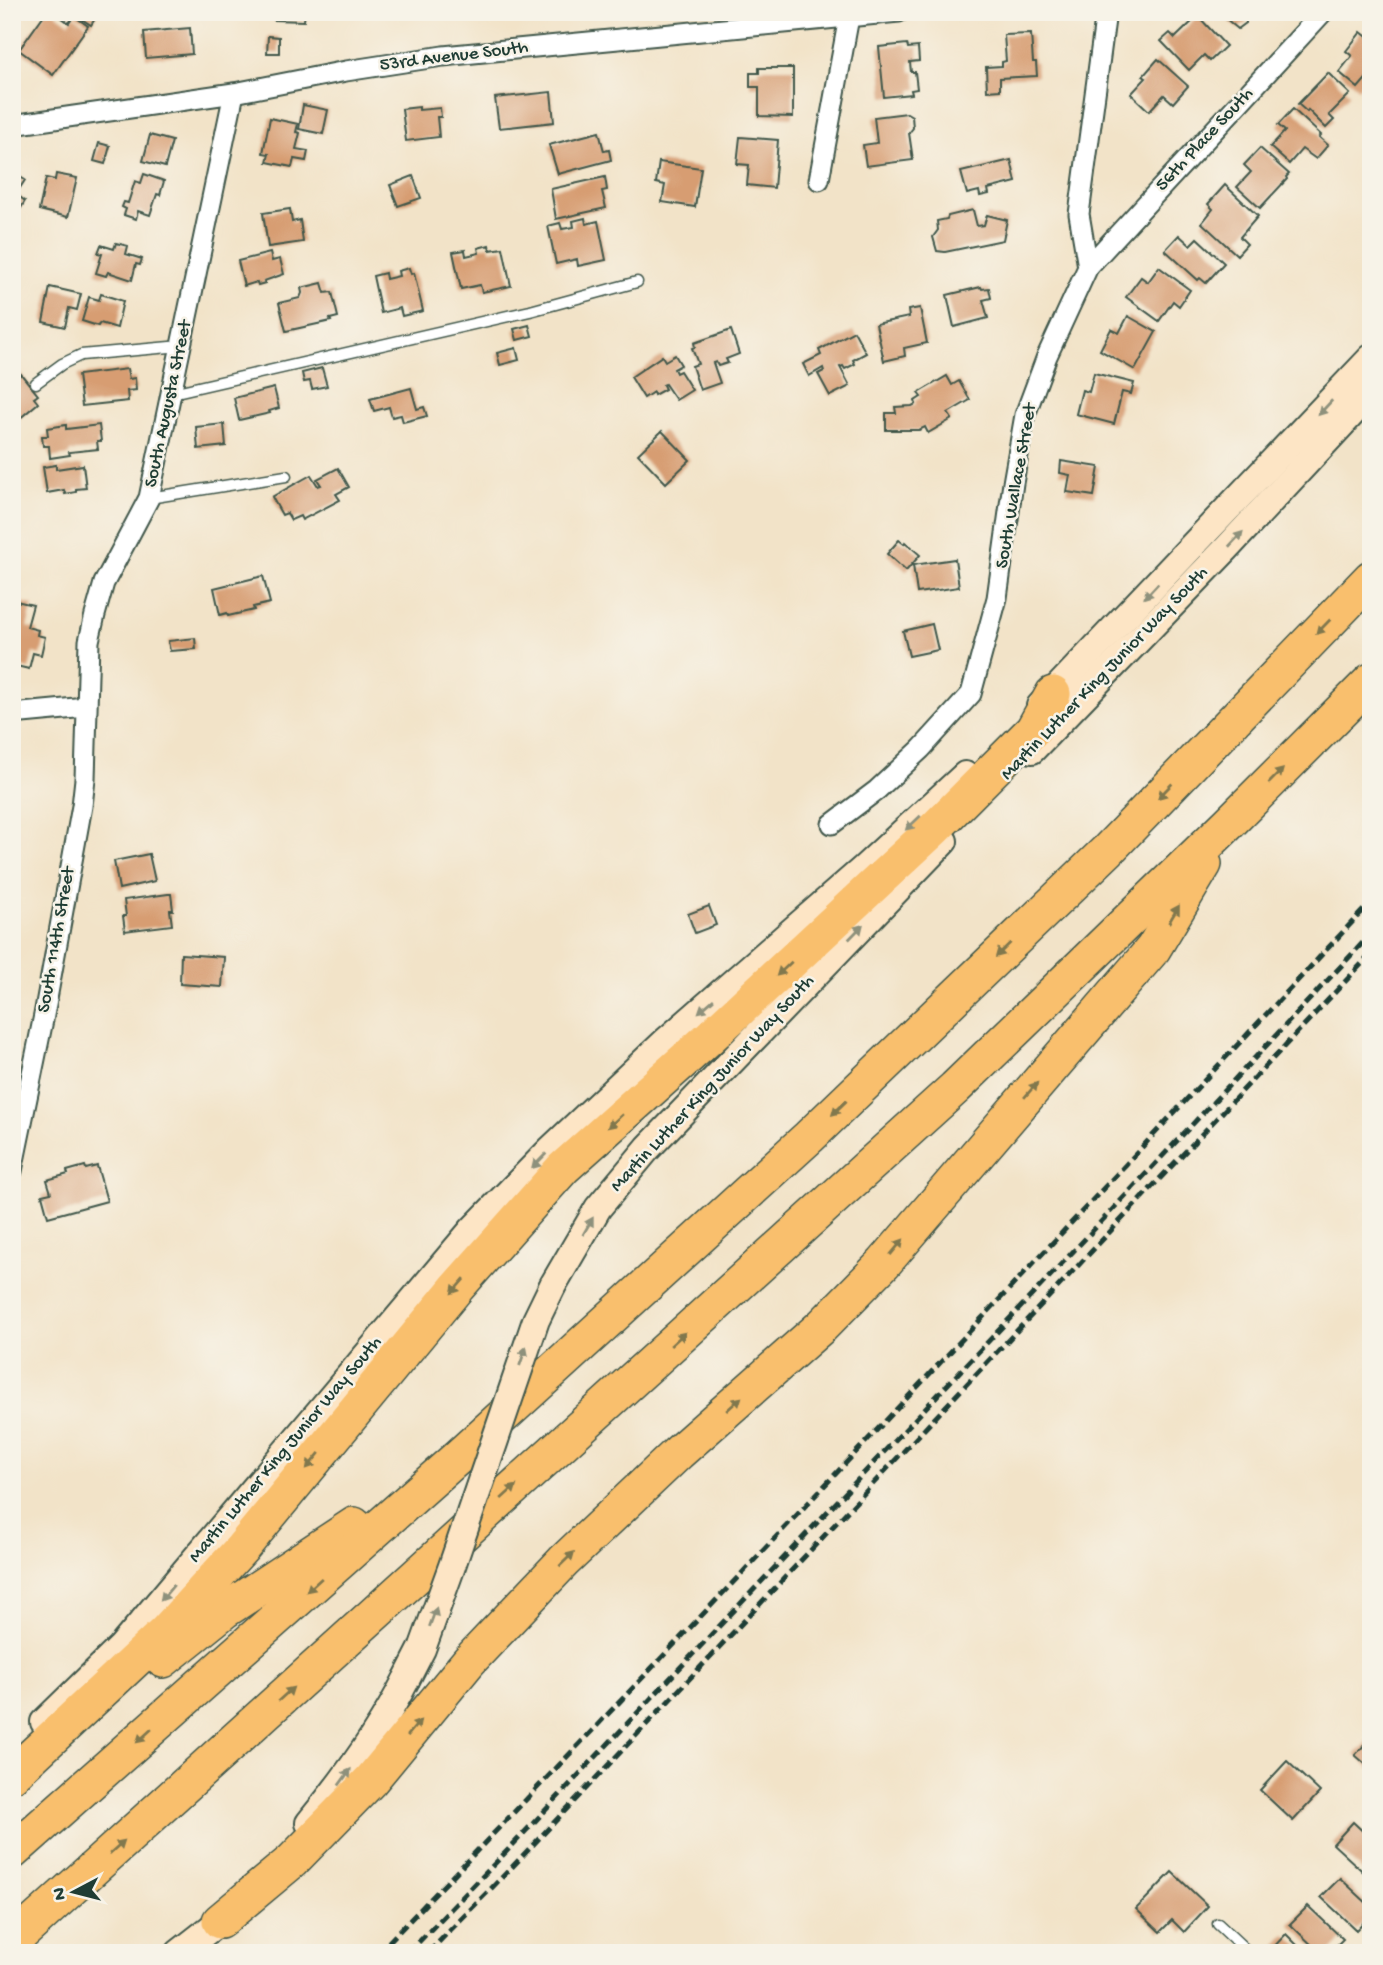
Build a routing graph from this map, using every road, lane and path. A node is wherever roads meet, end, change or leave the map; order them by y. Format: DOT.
graph roads {
  1 [pos="899,12"];
  2 [pos="1106,12"];
  3 [pos="1323,12"];
  4 [pos="849,18"];
  5 [pos="234,93"];
  6 [pos="12,125"];
  7 [pos="819,180"];
  8 [pos="1088,267"];
  9 [pos="637,282"];
  10 [pos="181,346"];
  11 [pos="1371,358"];
  12 [pos="36,383"];
  13 [pos="171,393"];
  14 [pos="1371,393"];
  15 [pos="286,476"];
  16 [pos="149,498"];
  17 [pos="1371,578"];
  18 [pos="1371,681"];
  19 [pos="1053,694"];
  20 [pos="86,707"];
  21 [pos="12,714"];
  22 [pos="832,824"];
  23 [pos="1228,824"];
  24 [pos="12,1171"];
  25 [pos="457,1458"];
  26 [pos="12,1751"];
  27 [pos="12,1775"];
  28 [pos="12,1793"];
  29 [pos="12,1852"];
  30 [pos="220,1921"];
  31 [pos="1218,1924"];
  32 [pos="12,1942"];
  33 [pos="179,1953"];
  34 [pos="1249,1953"];
  1 -- 4 [label="street, 53rd Avenue South"];
  2 -- 8 [label="street"];
  3 -- 8 [label="street, 56th Place South"];
  4 -- 5 [label="street, 53rd Avenue South"];
  4 -- 7 [label="street"];
  5 -- 6 [label="street, 53rd Avenue South"];
  5 -- 10 [label="street, South Augusta Street"];
  8 -- 22 [label="street, South Wallace Street"];
  9 -- 13 [label="lane"];
  10 -- 12 [label="lane"];
  10 -- 13 [label="street, South Augusta Street"];
  11 -- 19 [label="main road, Martin Luther King Junior Way South, one-way"];
  13 -- 16 [label="street, South Augusta Street"];
  30 -- 14 [label="main road, Martin Luther King Junior Way South, one-way, bridge"];
  15 -- 16 [label="lane"];
  16 -- 20 [label="street, South Augusta Street"];
  17 -- 25 [label="highway, one-way"];
  23 -- 18 [label="highway, one-way"];
  19 -- 26 [label="main road, Martin Luther King Junior Way South, one-way"];
  19 -- 27 [label="highway, one-way"];
  20 -- 21 [label="street"];
  20 -- 24 [label="street, South 114th Street"];
  30 -- 23 [label="highway, one-way"];
  32 -- 23 [label="highway, one-way"];
  25 -- 28 [label="highway"];
  25 -- 29 [label="highway, one-way"];
  30 -- 33 [label="main road, Martin Luther King Junior Way South"];
  31 -- 34 [label="lane"];
}
